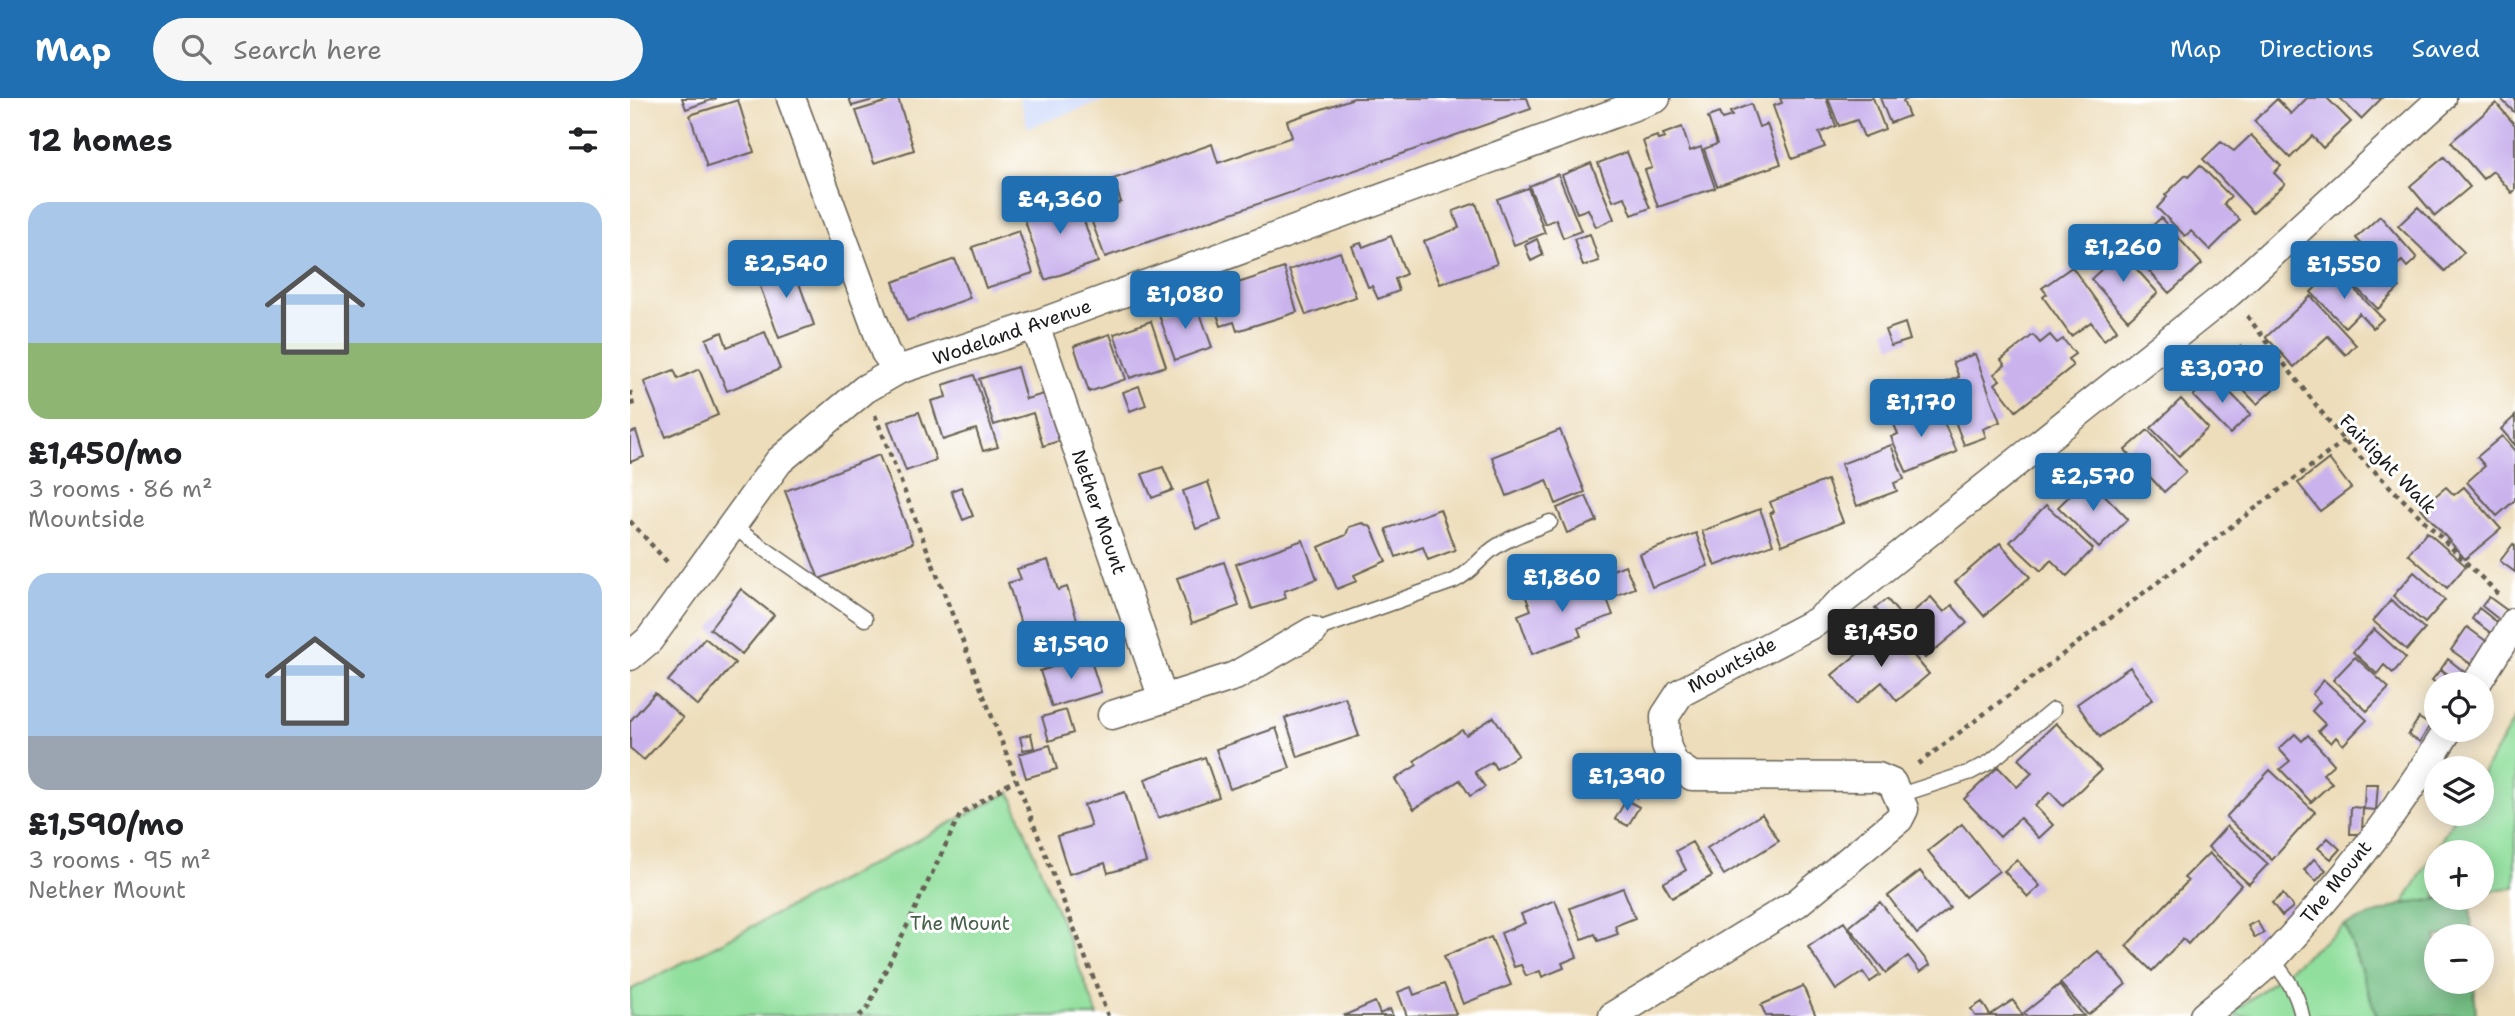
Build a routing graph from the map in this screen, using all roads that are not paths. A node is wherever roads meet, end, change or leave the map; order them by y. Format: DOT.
graph roads {
  1 [pos="791,98"];
  2 [pos="1656,98"];
  3 [pos="2442,98"];
  4 [pos="1035,325"];
  5 [pos="898,370"];
  6 [pos="1550,522"];
  7 [pos="732,526"];
  8 [pos="865,619"];
  9 [pos="2515,622"];
  10 [pos="1313,631"];
  11 [pos="630,656"];
  12 [pos="2484,672"];
  13 [pos="1163,699"];
  14 [pos="2053,710"];
  15 [pos="1112,715"];
  16 [pos="2440,742"];
  17 [pos="1896,789"];
  18 [pos="2271,960"];
  19 [pos="1613,1016"];
  20 [pos="2204,1016"];
  21 [pos="2302,1016"];
  1 -- 5 [label="street"];
  2 -- 4 [label="street, Wodeland Avenue"];
  3 -- 17 [label="street, Mountside"];
  4 -- 5 [label="street, Wodeland Avenue"];
  4 -- 13 [label="street, Nether Mount"];
  5 -- 7 [label="street, Wodeland Avenue"];
  6 -- 10 [label="lane"];
  7 -- 8 [label="lane"];
  7 -- 11 [label="street, Wodeland Avenue"];
  9 -- 12 [label="street"];
  10 -- 13 [label="street"];
  13 -- 15 [label="street"];
  14 -- 17 [label="lane"];
  16 -- 18 [label="street, The Mount"];
  17 -- 19 [label="street"];
  18 -- 20 [label="street, The Mount"];
  18 -- 21 [label="lane"];
}
